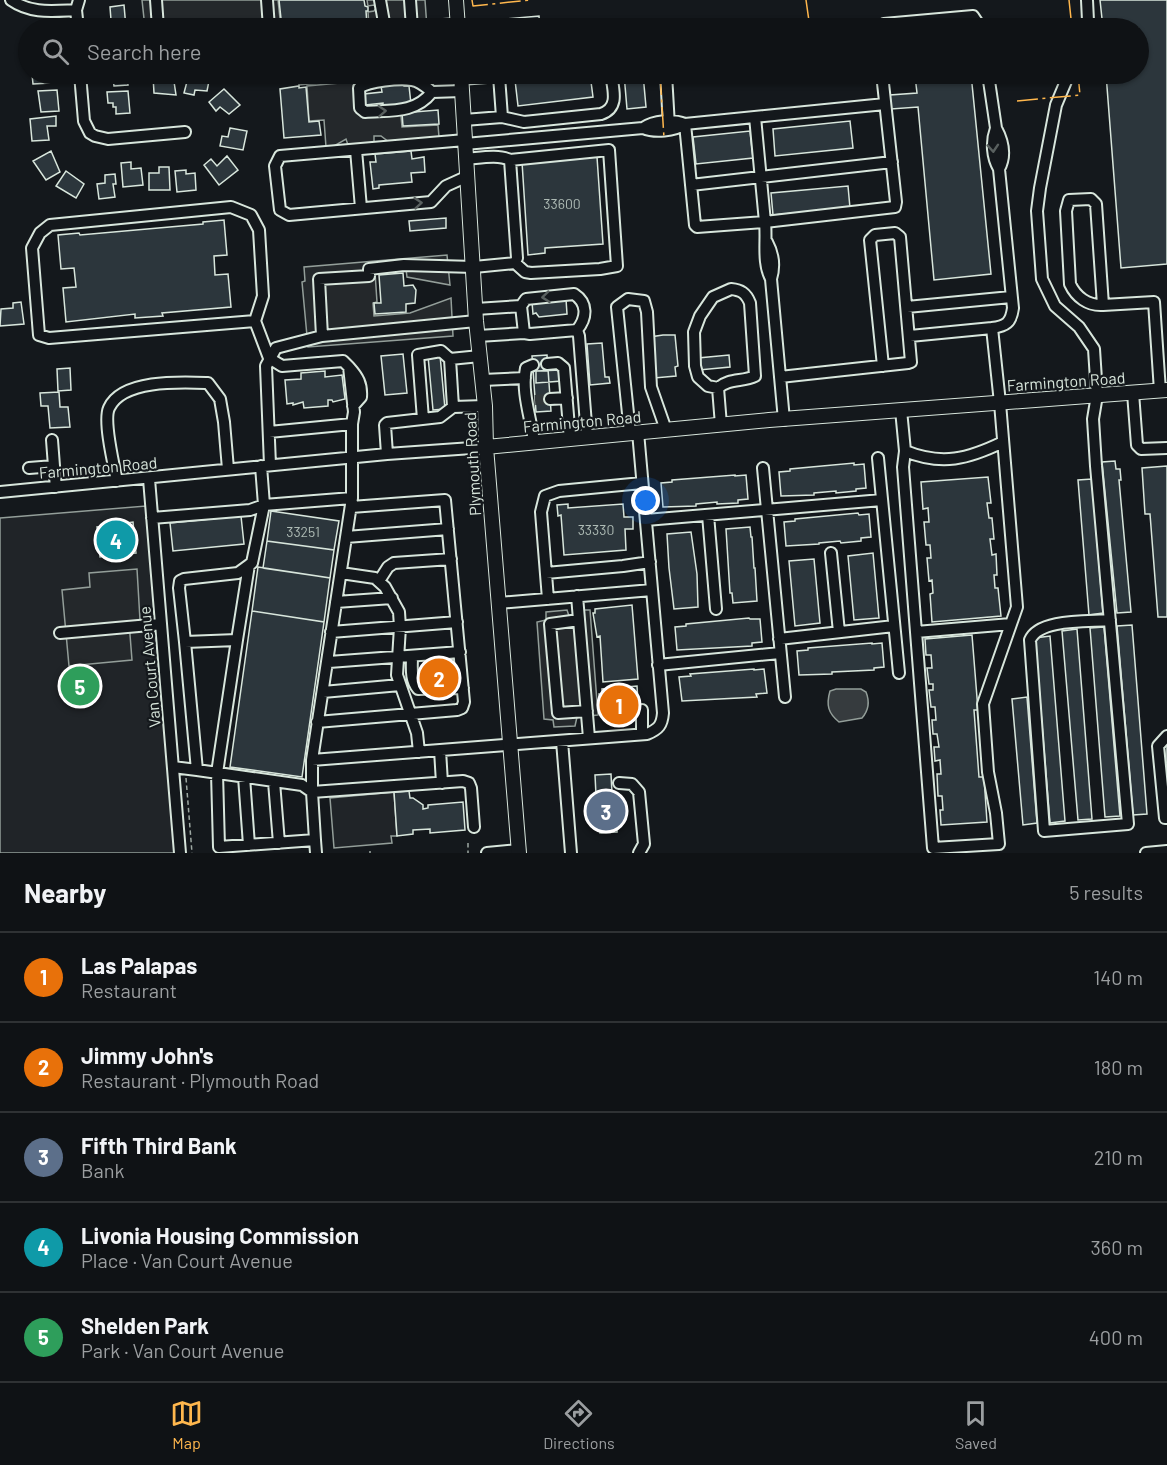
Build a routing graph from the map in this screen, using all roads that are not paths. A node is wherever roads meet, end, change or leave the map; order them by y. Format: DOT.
graph roads {
  1 [pos="11,0"];
  2 [pos="156,0"];
  3 [pos="267,0"];
  4 [pos="380,0"];
  5 [pos="410,0"];
  6 [pos="456,0"];
  7 [pos="1087,0"];
  8 [pos="77,5"];
  9 [pos="157,18"];
  10 [pos="268,18"];
  11 [pos="383,18"];
  12 [pos="408,18"];
  13 [pos="457,18"];
  14 [pos="951,18"];
  15 [pos="974,18"];
  16 [pos="1088,18"];
  17 [pos="82,84"];
  18 [pos="369,84"];
  19 [pos="422,84"];
  20 [pos="453,84"];
  21 [pos="461,84"];
  22 [pos="500,84"];
  23 [pos="612,84"];
  24 [pos="667,84"];
  25 [pos="883,84"];
  26 [pos="989,84"];
  27 [pos="1065,84"];
  28 [pos="432,92"];
  29 [pos="885,104"];
  30 [pos="502,117"];
  31 [pos="755,117"];
  32 [pos="464,120"];
  33 [pos="685,124"];
  34 [pos="669,125"];
  35 [pos="184,132"];
  36 [pos="465,142"];
  37 [pos="356,150"];
  38 [pos="466,159"];
  39 [pos="510,160"];
  40 [pos="892,162"];
  41 [pos="468,176"];
  42 [pos="762,177"];
  43 [pos="691,185"];
  44 [pos="361,208"];
  45 [pos="765,222"];
  46 [pos="515,263"];
  47 [pos="474,267"];
  48 [pos="1011,297"];
  49 [pos="1167,301"];
  50 [pos="1154,302"];
  51 [pos="1103,305"];
  52 [pos="521,306"];
  53 [pos="907,307"];
  54 [pos="476,315"];
  55 [pos="255,321"];
  56 [pos="992,328"];
  57 [pos="577,330"];
  58 [pos="1161,331"];
  59 [pos="524,333"];
  60 [pos="322,336"];
  61 [pos="478,336"];
  62 [pos="910,336"];
  63 [pos="480,357"];
  64 [pos="269,358"];
  65 [pos="450,359"];
  66 [pos="548,364"];
  67 [pos="533,365"];
  68 [pos="883,366"];
  69 [pos="780,376"];
  70 [pos="525,378"];
  71 [pos="483,380"];
  72 [pos="718,388"];
  73 [pos="1163,390"];
  74 [pos="1133,393"];
  75 [pos="1097,395"];
  76 [pos="567,398"];
  77 [pos="550,399"];
  78 [pos="1000,403"];
  79 [pos="453,406"];
  80 [pos="485,406"];
  81 [pos="901,410"];
  82 [pos="423,419"];
  83 [pos="784,420"];
  84 [pos="352,424"];
  85 [pos="721,424"];
  86 [pos="666,430"];
  87 [pos="268,432"];
  88 [pos="634,433"];
  89 [pos="587,437"];
  90 [pos="570,439"];
  91 [pos="52,440"];
  92 [pos="534,442"];
  93 [pos="1003,442"];
  94 [pos="486,447"];
  95 [pos="1167,448"];
  96 [pos="905,451"];
  97 [pos="387,454"];
  98 [pos="353,458"];
  99 [pos="878,458"];
  100 [pos="54,466"];
  101 [pos="266,466"];
  102 [pos="29,468"];
  103 [pos="763,468"];
  104 [pos="228,469"];
  105 [pos="149,479"];
  106 [pos="117,481"];
  107 [pos="642,483"];
  108 [pos="56,487"];
  109 [pos="0,492"];
  110 [pos="882,500"];
  111 [pos="351,502"];
  112 [pos="264,505"];
  113 [pos="766,510"];
  114 [pos="708,515"];
  115 [pos="152,518"];
  116 [pos="646,520"];
  117 [pos="448,529"];
  118 [pos="346,537"];
  119 [pos="831,553"];
  120 [pos="451,560"];
  121 [pos="650,562"];
  122 [pos="249,565"];
  123 [pos="341,573"];
  124 [pos="546,573"];
  125 [pos="379,581"];
  126 [pos="652,590"];
  127 [pos="577,596"];
  128 [pos="392,598"];
  129 [pos="548,599"];
  130 [pos="336,602"];
  131 [pos="499,603"];
  132 [pos="716,609"];
  133 [pos="579,620"];
  134 [pos="1110,620"];
  135 [pos="457,622"];
  136 [pos="161,624"];
  137 [pos="1011,624"];
  138 [pos="894,626"];
  139 [pos="400,627"];
  140 [pos="331,632"];
  141 [pos="839,632"];
  142 [pos="916,632"];
  143 [pos="60,633"];
  144 [pos="779,639"];
  145 [pos="237,640"];
  146 [pos="184,642"];
  147 [pos="460,652"];
  148 [pos="780,653"];
  149 [pos="412,656"];
  150 [pos="397,657"];
  151 [pos="328,662"];
  152 [pos="658,665"];
  153 [pos="899,673"];
  154 [pos="400,685"];
  155 [pos="463,688"];
  156 [pos="323,692"];
  157 [pos="785,697"];
  158 [pos="642,710"];
  159 [pos="587,711"];
  160 [pos="411,714"];
  161 [pos="317,723"];
  162 [pos="642,734"];
  163 [pos="1167,736"];
  164 [pos="589,738"];
  165 [pos="562,741"];
  166 [pos="510,745"];
  167 [pos="440,750"];
  168 [pos="419,752"];
  169 [pos="312,760"];
  170 [pos="173,766"];
  171 [pos="197,770"];
  172 [pos="217,773"];
  173 [pos="244,777"];
  174 [pos="274,782"];
  175 [pos="442,783"];
  176 [pos="619,783"];
  177 [pos="312,792"];
  178 [pos="1167,818"];
  179 [pos="474,827"];
  180 [pos="315,840"];
  181 [pos="279,843"];
  182 [pos="249,845"];
  183 [pos="1167,851"];
  184 [pos="519,852"];
  185 [pos="180,853"];
  186 [pos="316,853"];
  187 [pos="487,853"];
  188 [pos="571,853"];
  189 [pos="639,853"];
  190 [pos="1146,853"];
  1 -- 8 [label="street"];
  2 -- 9 [label="street"];
  3 -- 10 [label="street"];
  4 -- 11 [label="street"];
  5 -- 12 [label="street"];
  6 -- 13 [label="main road"];
  7 -- 16 [label="street"];
  14 -- 15 [label="street"];
  17 -- 35 [label="street"];
  18 -- 28 [label="street, one-way"];
  28 -- 19 [label="street, one-way"];
  20 -- 28 [label="street"];
  21 -- 32 [label="main road, Plymouth Road"];
  22 -- 30 [label="street"];
  23 -- 30 [label="street"];
  24 -- 34 [label="street"];
  25 -- 29 [label="street"];
  26 -- 48 [label="street"];
  27 -- 75 [label="street"];
  29 -- 31 [label="street"];
  29 -- 40 [label="street"];
  30 -- 32 [label="street"];
  31 -- 33 [label="street"];
  31 -- 42 [label="street"];
  32 -- 36 [label="main road, Plymouth Road"];
  33 -- 34 [label="street"];
  33 -- 43 [label="street"];
  34 -- 36 [label="street"];
  36 -- 37 [label="street"];
  36 -- 38 [label="main road, Plymouth Road"];
  37 -- 44 [label="street"];
  37 -- 44 [label="street"];
  38 -- 39 [label="street"];
  38 -- 41 [label="main road, Plymouth Road"];
  39 -- 46 [label="street"];
  39 -- 46 [label="street"];
  40 -- 42 [label="street"];
  40 -- 45 [label="street"];
  44 -- 41 [label="street, one-way"];
  41 -- 47 [label="main road, Plymouth Road"];
  42 -- 43 [label="street"];
  42 -- 45 [label="street"];
  43 -- 45 [label="street"];
  45 -- 69 [label="street"];
  46 -- 47 [label="street"];
  47 -- 54 [label="main road, Plymouth Road"];
  47 -- 60 [label="street"];
  48 -- 53 [label="street"];
  48 -- 56 [label="street"];
  49 -- 50 [label="street"];
  50 -- 51 [label="street"];
  50 -- 58 [label="street"];
  51 -- 51 [label="street"];
  52 -- 54 [label="street"];
  57 -- 52 [label="street, one-way"];
  52 -- 59 [label="street"];
  53 -- 62 [label="street"];
  53 -- 68 [label="street"];
  54 -- 60 [label="street"];
  54 -- 61 [label="main road, Plymouth Road"];
  55 -- 55 [label="street"];
  55 -- 64 [label="street"];
  56 -- 62 [label="street"];
  56 -- 78 [label="street"];
  57 -- 59 [label="street"];
  57 -- 89 [label="street"];
  58 -- 73 [label="street"];
  59 -- 61 [label="street"];
  60 -- 64 [label="street"];
  61 -- 63 [label="main road, Plymouth Road"];
  62 -- 68 [label="street"];
  63 -- 65 [label="street"];
  63 -- 71 [label="main road, Plymouth Road"];
  64 -- 84 [label="street"];
  64 -- 87 [label="street"];
  65 -- 79 [label="street"];
  65 -- 82 [label="street"];
  66 -- 76 [label="street"];
  67 -- 70 [label="street"];
  68 -- 69 [label="street"];
  69 -- 83 [label="street"];
  70 -- 71 [label="street"];
  70 -- 92 [label="street"];
  71 -- 80 [label="main road, Plymouth Road"];
  72 -- 72 [label="street"];
  72 -- 85 [label="street"];
  73 -- 74 [label="main road, Farmington Road"];
  74 -- 75 [label="main road, Farmington Road"];
  74 -- 95 [label="street"];
  75 -- 78 [label="main road, Farmington Road"];
  75 -- 134 [label="street"];
  76 -- 77 [label="street"];
  76 -- 90 [label="street"];
  78 -- 81 [label="main road, Farmington Road"];
  78 -- 93 [label="street"];
  79 -- 80 [label="street"];
  79 -- 82 [label="street"];
  80 -- 94 [label="main road, Plymouth Road"];
  81 -- 83 [label="main road, Farmington Road"];
  81 -- 96 [label="street"];
  82 -- 97 [label="street"];
  83 -- 85 [label="main road, Farmington Road"];
  84 -- 87 [label="street"];
  84 -- 98 [label="street"];
  85 -- 86 [label="main road, Farmington Road"];
  86 -- 88 [label="main road, Farmington Road"];
  86 -- 88 [label="street"];
  87 -- 101 [label="street"];
  88 -- 89 [label="main road, Farmington Road"];
  88 -- 107 [label="street"];
  89 -- 90 [label="main road, Farmington Road"];
  90 -- 92 [label="main road, Farmington Road"];
  91 -- 100 [label="street"];
  92 -- 94 [label="main road, Farmington Road"];
  93 -- 96 [label="street"];
  93 -- 137 [label="street"];
  94 -- 97 [label="street, Farmington Road"];
  94 -- 131 [label="main road, Plymouth Road"];
  96 -- 142 [label="street"];
  97 -- 98 [label="street, Farmington Road"];
  98 -- 101 [label="street, Farmington Road"];
  98 -- 111 [label="street"];
  99 -- 110 [label="street"];
  100 -- 102 [label="street"];
  100 -- 108 [label="street"];
  101 -- 104 [label="street, Farmington Road"];
  101 -- 112 [label="street"];
  103 -- 113 [label="street"];
  104 -- 105 [label="street, Farmington Road"];
  104 -- 106 [label="street"];
  105 -- 106 [label="street, Farmington Road"];
  105 -- 115 [label="street, Van Court Avenue"];
  106 -- 108 [label="street, Farmington Road"];
  107 -- 116 [label="street"];
  107 -- 124 [label="street"];
  108 -- 109 [label="street, Farmington Road"];
  110 -- 113 [label="street"];
  110 -- 138 [label="street"];
  111 -- 112 [label="street"];
  111 -- 117 [label="street"];
  111 -- 118 [label="street"];
  112 -- 115 [label="street"];
  112 -- 122 [label="street"];
  113 -- 114 [label="street"];
  113 -- 144 [label="street"];
  114 -- 116 [label="street"];
  114 -- 132 [label="street"];
  115 -- 136 [label="street, Van Court Avenue"];
  116 -- 121 [label="street"];
  117 -- 118 [label="street"];
  117 -- 120 [label="street"];
  118 -- 123 [label="street"];
  119 -- 141 [label="street"];
  120 -- 125 [label="street"];
  120 -- 135 [label="street"];
  121 -- 124 [label="street"];
  121 -- 126 [label="street"];
  122 -- 145 [label="street"];
  122 -- 146 [label="street"];
  123 -- 125 [label="street"];
  123 -- 130 [label="street"];
  124 -- 129 [label="street"];
  125 -- 128 [label="street"];
  126 -- 127 [label="street"];
  126 -- 152 [label="street"];
  127 -- 129 [label="street"];
  127 -- 133 [label="street"];
  128 -- 130 [label="street"];
  128 -- 139 [label="street"];
  129 -- 131 [label="street"];
  130 -- 140 [label="street"];
  131 -- 166 [label="main road, Plymouth Road"];
  133 -- 159 [label="street"];
  133 -- 159 [label="street"];
  134 -- 134 [label="street"];
  135 -- 139 [label="street"];
  135 -- 147 [label="street"];
  136 -- 143 [label="street"];
  136 -- 170 [label="street, Van Court Avenue"];
  137 -- 142 [label="street"];
  137 -- 142 [label="street"];
  138 -- 141 [label="street"];
  138 -- 153 [label="street"];
  139 -- 140 [label="street"];
  139 -- 150 [label="street"];
  140 -- 151 [label="street"];
  141 -- 144 [label="street"];
  144 -- 148 [label="street"];
  145 -- 146 [label="street"];
  145 -- 172 [label="street"];
  146 -- 171 [label="street"];
  147 -- 149 [label="street"];
  147 -- 155 [label="street"];
  148 -- 152 [label="street"];
  148 -- 157 [label="street"];
  149 -- 150 [label="street"];
  149 -- 155 [label="street"];
  150 -- 151 [label="street"];
  150 -- 154 [label="street"];
  151 -- 156 [label="street"];
  152 -- 162 [label="street"];
  154 -- 156 [label="street"];
  154 -- 160 [label="street"];
  155 -- 160 [label="street"];
  156 -- 161 [label="street"];
  158 -- 162 [label="street"];
  159 -- 164 [label="street"];
  160 -- 161 [label="street"];
  160 -- 168 [label="street"];
  161 -- 169 [label="street"];
  162 -- 164 [label="street"];
  163 -- 178 [label="street"];
  164 -- 165 [label="street"];
  165 -- 166 [label="street"];
  165 -- 188 [label="street"];
  166 -- 167 [label="street"];
  166 -- 184 [label="main road, Plymouth Road"];
  167 -- 168 [label="street"];
  167 -- 175 [label="street"];
  168 -- 169 [label="street"];
  169 -- 177 [label="street"];
  170 -- 171 [label="street"];
  170 -- 185 [label="street, Van Court Avenue"];
  171 -- 172 [label="street"];
  172 -- 173 [label="street"];
  172 -- 182 [label="street"];
  173 -- 174 [label="street"];
  173 -- 182 [label="street"];
  174 -- 177 [label="street"];
  174 -- 181 [label="street"];
  175 -- 177 [label="street"];
  175 -- 179 [label="street"];
  176 -- 189 [label="street"];
  177 -- 180 [label="street"];
  180 -- 181 [label="street"];
  180 -- 186 [label="street"];
  181 -- 182 [label="street"];
  183 -- 190 [label="street"];
  184 -- 187 [label="street"];
}
